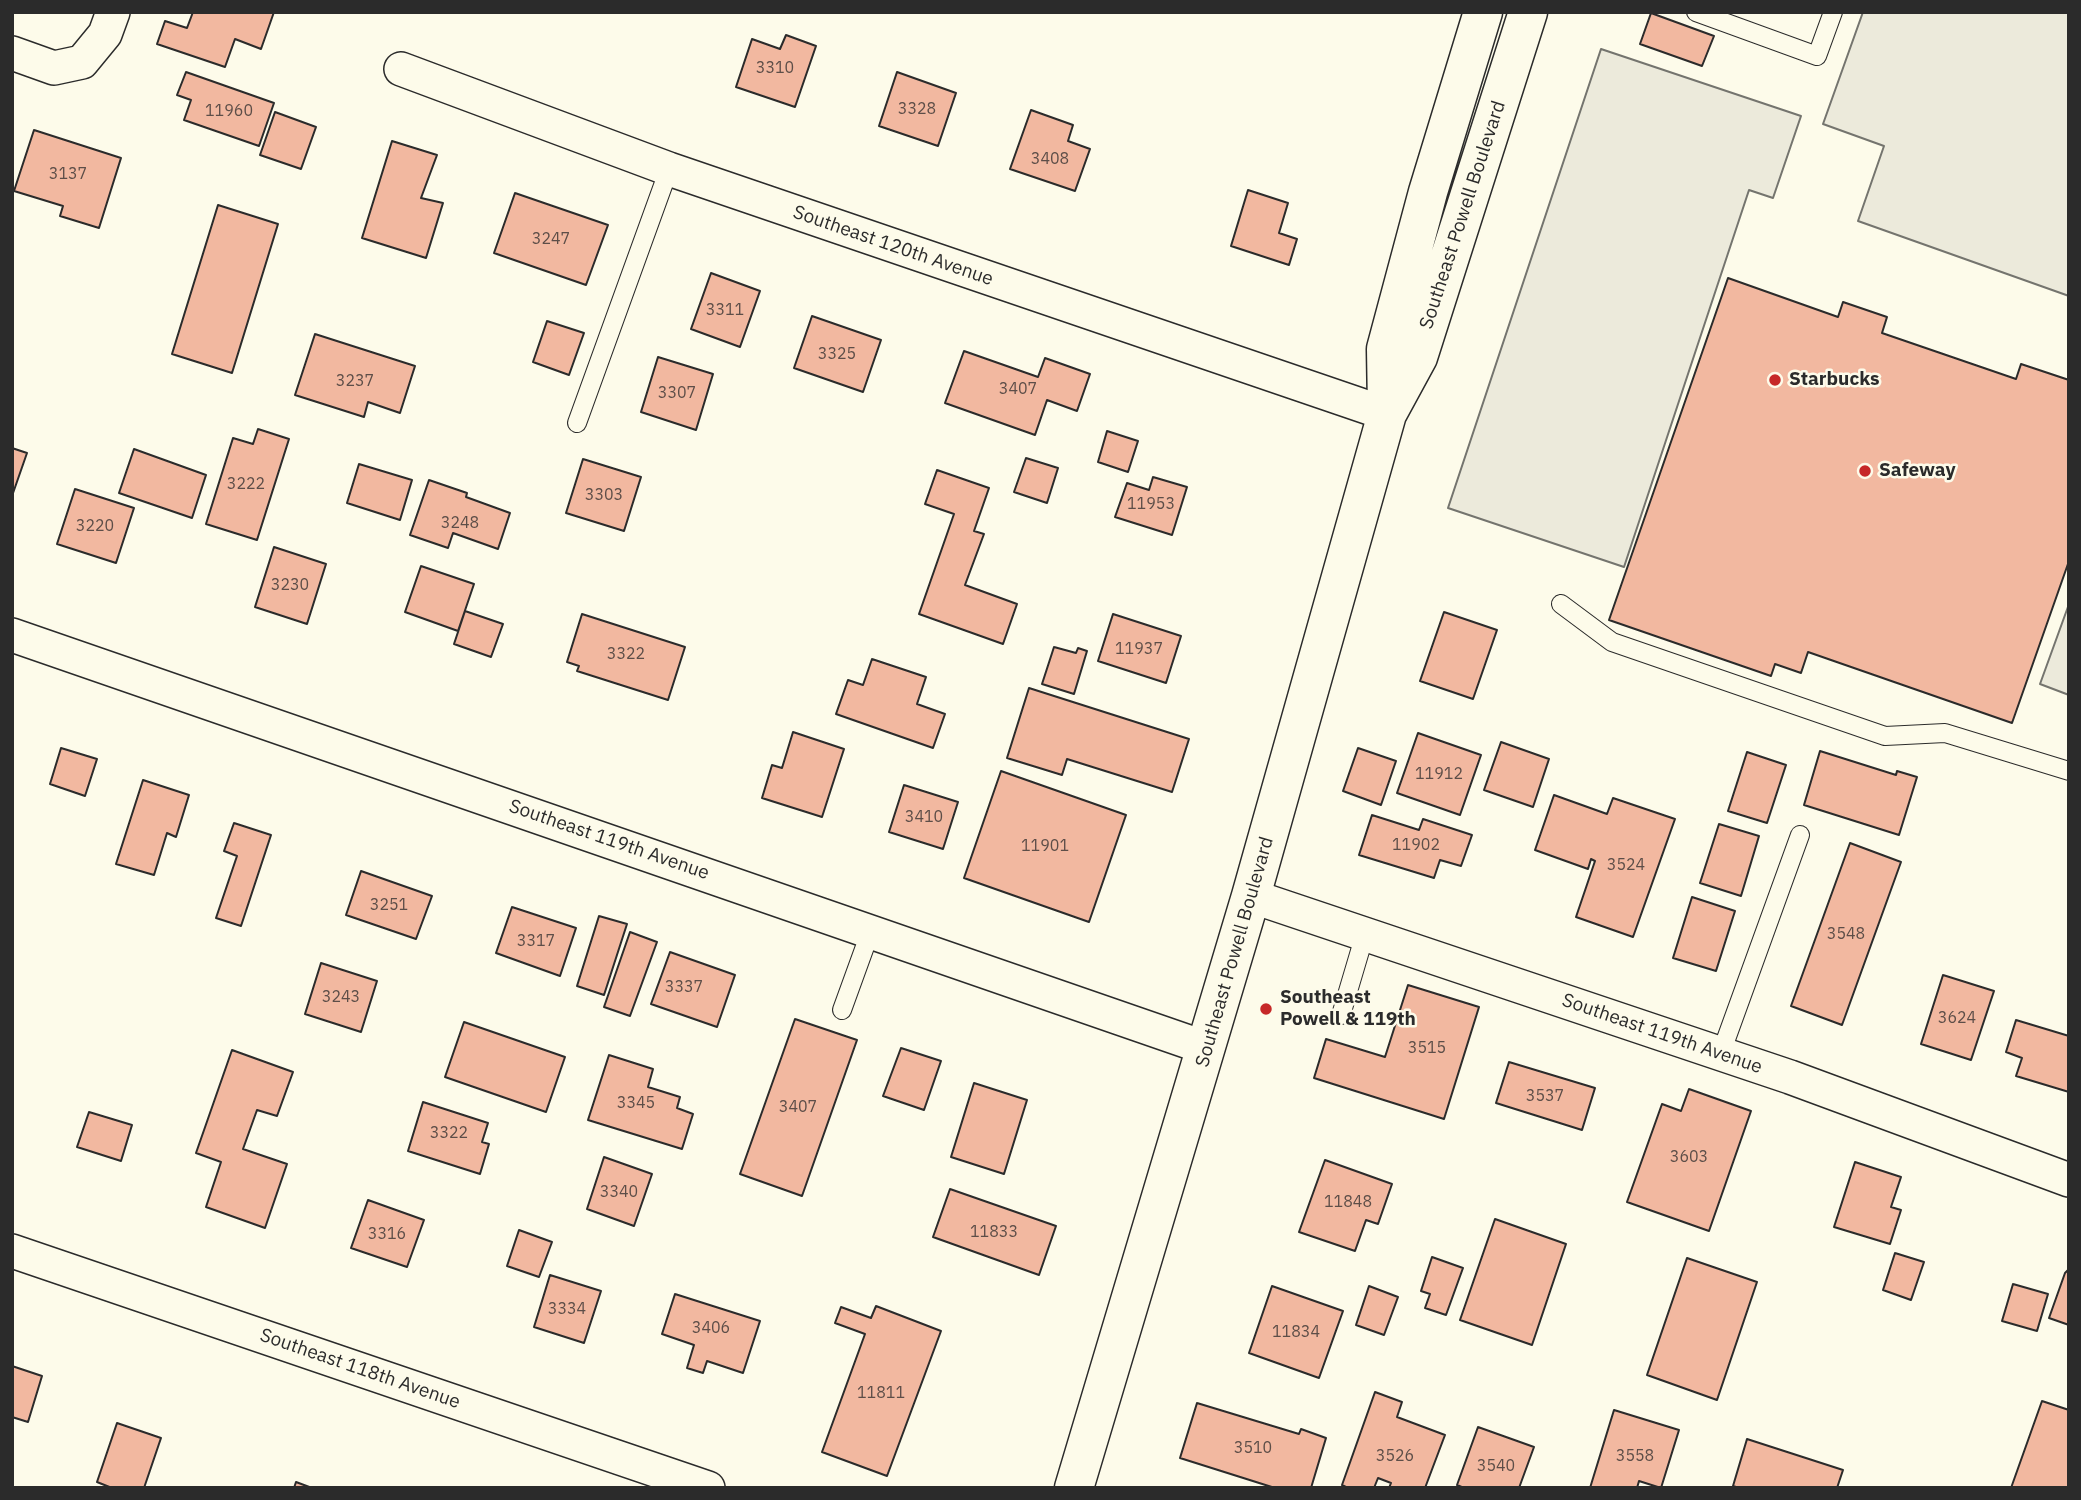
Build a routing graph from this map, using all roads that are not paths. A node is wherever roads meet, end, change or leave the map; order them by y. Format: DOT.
graph roads {
  1 [pos="113,12"];
  2 [pos="1483,12"];
  3 [pos="1528,12"];
  4 [pos="1696,12"];
  5 [pos="1833,12"];
  6 [pos="12,53"];
  7 [pos="401,69"];
  8 [pos="668,169"];
  9 [pos="1387,414"];
  10 [pos="577,423"];
  11 [pos="1561,604"];
  12 [pos="12,635"];
  13 [pos="2069,772"];
  14 [pos="1800,835"];
  15 [pos="1251,896"];
  16 [pos="871,930"];
  17 [pos="1365,934"];
  18 [pos="842,1010"];
  19 [pos="1341,1015"];
  20 [pos="1206,1048"];
  21 [pos="1721,1054"];
  22 [pos="2069,1180"];
  23 [pos="12,1251"];
  24 [pos="708,1488"];
  25 [pos="1074,1488"];
  1 -- 6 [label="street"];
  2 -- 9 [label="main road, Southeast Powell Boulevard"];
  3 -- 9 [label="main road, Southeast Powell Boulevard"];
  4 -- 5 [label="lane"];
  7 -- 8 [label="street, Southeast 120th Avenue"];
  8 -- 9 [label="street, Southeast 120th Avenue"];
  8 -- 10 [label="lane"];
  9 -- 15 [label="main road, Southeast Powell Boulevard"];
  11 -- 13 [label="lane"];
  12 -- 16 [label="street, Southeast 119th Avenue"];
  14 -- 21 [label="lane"];
  15 -- 17 [label="street, Southeast 119th Avenue"];
  15 -- 20 [label="main road, Southeast Powell Boulevard"];
  16 -- 18 [label="lane"];
  16 -- 20 [label="street, Southeast 119th Avenue"];
  17 -- 19 [label="lane"];
  17 -- 21 [label="street, Southeast 119th Avenue"];
  20 -- 25 [label="main road, Southeast Powell Boulevard"];
  21 -- 22 [label="street, Southeast 119th Avenue"];
  23 -- 24 [label="street, Southeast 118th Avenue"];
}
